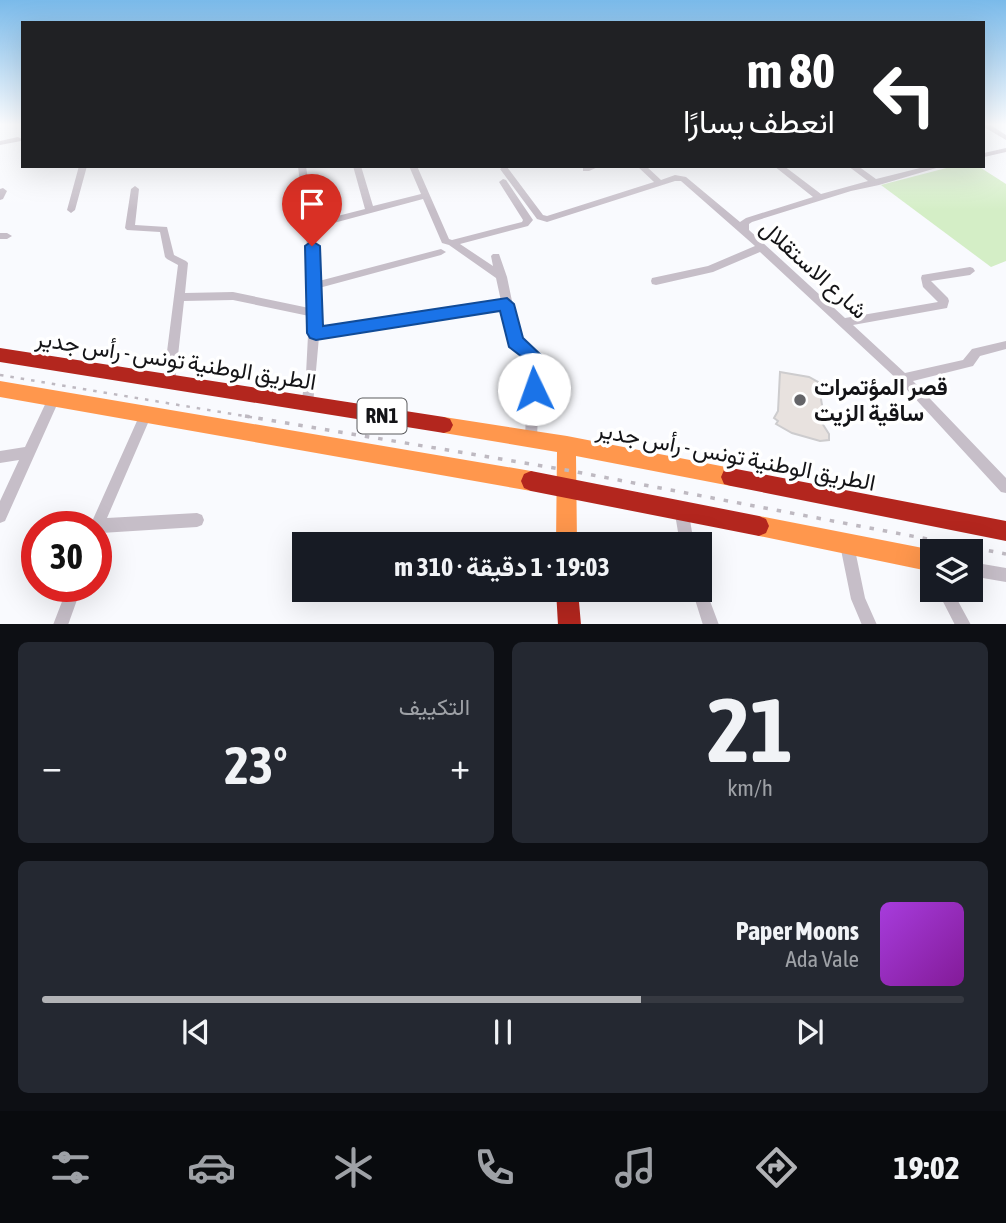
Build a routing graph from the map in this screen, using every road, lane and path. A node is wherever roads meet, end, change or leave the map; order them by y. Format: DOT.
graph roads {
  1 [pos="82,168"];
  2 [pos="302,168"];
  3 [pos="358,168"];
  4 [pos="415,168"];
  5 [pos="644,168"];
  6 [pos="781,168"];
  7 [pos="855,168"];
  8 [pos="932,168"];
  9 [pos="504,169"];
  10 [pos="503,182"];
  11 [pos="660,183"];
  12 [pos="876,183"];
  13 [pos="135,189"];
  14 [pos="426,195"];
  15 [pos="819,197"];
  16 [pos="71,210"];
  17 [pos="370,211"];
  18 [pos="312,226"];
  19 [pos="744,231"];
  20 [pos="452,243"];
  21 [pos="762,247"];
  22 [pos="440,252"];
  23 [pos="496,256"];
  24 [pos="971,271"];
  25 [pos="502,277"];
  26 [pos="656,281"];
  27 [pos="314,286"];
  28 [pos="181,297"];
  29 [pos="507,304"];
  30 [pos="315,313"];
  31 [pos="845,322"];
  32 [pos="316,333"];
  33 [pos="1006,345"];
  34 [pos="0,355"];
  35 [pos="903,378"];
  36 [pos="169,383"];
  37 [pos="0,389"];
  38 [pos="54,398"];
  39 [pos="307,404"];
  40 [pos="145,416"];
  41 [pos="531,439"];
  42 [pos="567,445"];
  43 [pos="30,452"];
  44 [pos="0,457"];
  45 [pos="565,487"];
  46 [pos="1006,487"];
  47 [pos="681,508"];
  48 [pos="104,511"];
  49 [pos="0,516"];
  50 [pos="197,520"];
  51 [pos="112,527"];
  52 [pos="1006,531"];
  53 [pos="566,532"];
  54 [pos="685,532"];
  55 [pos="847,545"];
  56 [pos="920,562"];
  57 [pos="983,571"];
  58 [pos="1006,575"];
  59 [pos="69,602"];
  60 [pos="568,602"];
  61 [pos="703,602"];
  62 [pos="951,602"];
  63 [pos="60,624"];
  64 [pos="570,624"];
  65 [pos="710,624"];
  66 [pos="870,624"];
  67 [pos="963,624"];
  1 -- 16 [label="street"];
  2 -- 18 [label="street"];
  3 -- 17 [label="street"];
  4 -- 14 [label="street"];
  5 -- 11 [label="street"];
  6 -- 15 [label="street"];
  7 -- 12 [label="street"];
  8 -- 12 [label="street, شارع الاستقلال"];
  9 -- 11 [label="street"];
  10 -- 20 [label="street"];
  11 -- 19 [label="street"];
  12 -- 15 [label="street, شارع الاستقلال"];
  13 -- 28 [label="street"];
  14 -- 17 [label="street"];
  14 -- 20 [label="street"];
  15 -- 19 [label="street, شارع الاستقلال"];
  17 -- 18 [label="street"];
  18 -- 27 [label="street"];
  19 -- 21 [label="street, شارع الاستقلال"];
  20 -- 25 [label="street"];
  21 -- 26 [label="street"];
  21 -- 31 [label="street, شارع الاستقلال"];
  22 -- 27 [label="street"];
  23 -- 25 [label="street"];
  24 -- 31 [label="street"];
  25 -- 29 [label="street"];
  27 -- 30 [label="street"];
  28 -- 30 [label="street"];
  28 -- 36 [label="street"];
  29 -- 32 [label="street"];
  29 -- 41 [label="street"];
  30 -- 32 [label="street"];
  31 -- 35 [label="street, شارع الاستقلال"];
  32 -- 39 [label="street"];
  33 -- 35 [label="street"];
  34 -- 36 [label="street, الطريق الوطنية تونس - رأس جدير / RN1"];
  35 -- 46 [label="street, شارع الاستقلال"];
  36 -- 39 [label="street, الطريق الوطنية تونس - رأس جدير / RN1"];
  37 -- 38 [label="street"];
  38 -- 40 [label="street"];
  38 -- 43 [label="street"];
  39 -- 41 [label="street, الطريق الوطنية تونس - رأس جدير / RN1"];
  40 -- 45 [label="street"];
  40 -- 48 [label="street"];
  41 -- 42 [label="street, الطريق الوطنية تونس - رأس جدير / RN1"];
  42 -- 45 [label="street"];
  42 -- 52 [label="street, الطريق الوطنية تونس - رأس جدير / RN1"];
  43 -- 44 [label="street"];
  43 -- 49 [label="street"];
  45 -- 47 [label="street"];
  45 -- 53 [label="street"];
  47 -- 54 [label="street"];
  47 -- 55 [label="street"];
  50 -- 51 [label="street"];
  55 -- 56 [label="street"];
  55 -- 66 [label="street"];
  57 -- 58 [label="street"];
  59 -- 63 [label="street"];
  60 -- 64 [label="street"];
  61 -- 65 [label="street"];
  62 -- 67 [label="street"];
}
